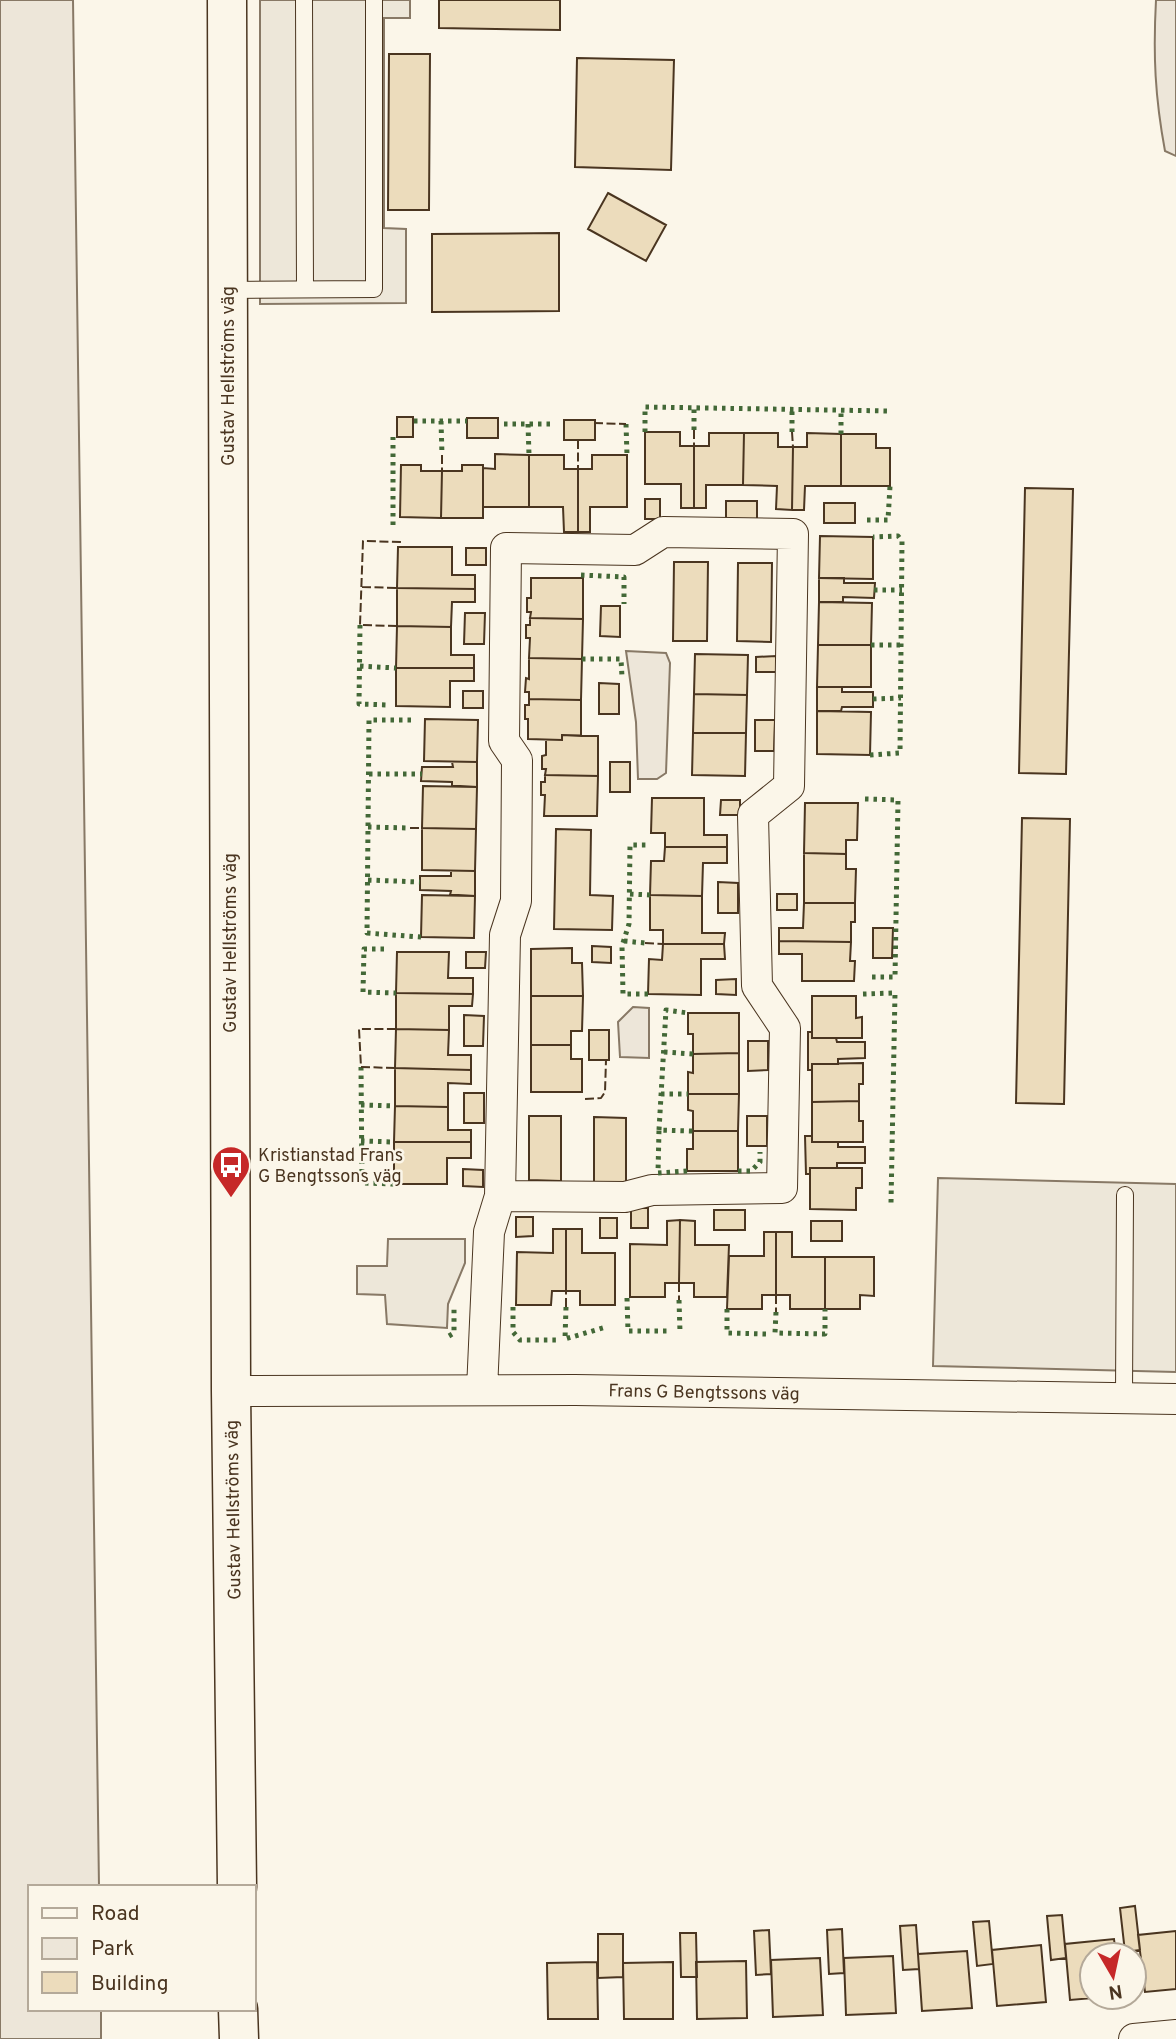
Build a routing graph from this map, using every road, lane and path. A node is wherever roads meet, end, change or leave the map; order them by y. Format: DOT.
graph roads {
  1 [pos="227,0"];
  2 [pos="304,0"];
  3 [pos="374,0"];
  4 [pos="305,289"];
  5 [pos="228,290"];
  6 [pos="1125,1195"];
  7 [pos="500,1196"];
  8 [pos="481,1390"];
  9 [pos="231,1391"];
  10 [pos="1124,1398"];
  11 [pos="1176,1399"];
  12 [pos="237,1885"];
  13 [pos="238,2011"];
  14 [pos="1176,2035"];
  15 [pos="239,2039"];
  16 [pos="1134,2039"];
  1 -- 5 [label="street, Gustav Hellströms väg"];
  2 -- 4 [label="lane"];
  3 -- 4 [label="lane"];
  4 -- 5 [label="lane"];
  5 -- 9 [label="street, Gustav Hellströms väg"];
  6 -- 10 [label="lane"];
  7 -- 7 [label="street"];
  7 -- 8 [label="street"];
  8 -- 9 [label="street, Frans G Bengtssons väg"];
  8 -- 10 [label="street, Frans G Bengtssons väg"];
  9 -- 12 [label="street, Gustav Hellströms väg"];
  10 -- 11 [label="street, Frans G Bengtssons väg"];
  13 -- 15 [label="street"];
  14 -- 16 [label="street"];
}
